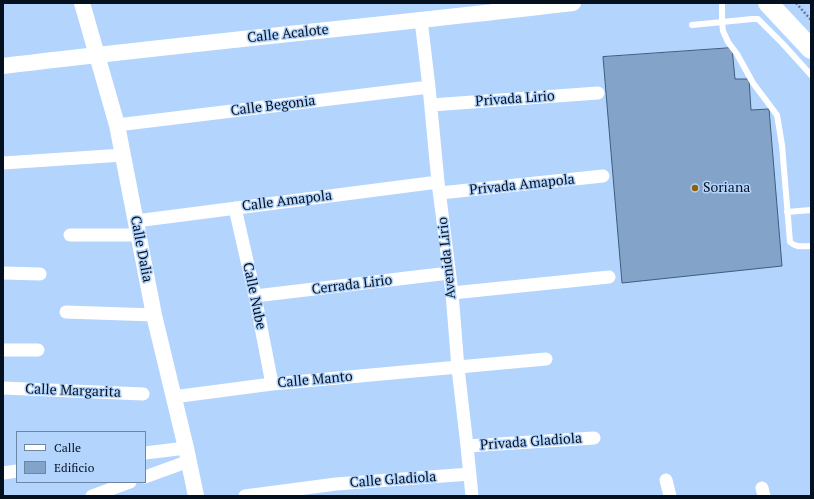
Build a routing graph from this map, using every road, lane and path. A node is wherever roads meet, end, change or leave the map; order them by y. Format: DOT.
graph roads {
  1 [pos="82,3"];
  2 [pos="573,3"];
  3 [pos="722,3"];
  4 [pos="768,3"];
  5 [pos="796,3"];
  6 [pos="489,8"];
  7 [pos="421,20"];
  8 [pos="811,20"];
  9 [pos="722,22"];
  10 [pos="692,25"];
  11 [pos="811,49"];
  12 [pos="97,55"];
  13 [pos="3,66"];
  14 [pos="811,76"];
  15 [pos="430,87"];
  16 [pos="598,93"];
  17 [pos="431,105"];
  18 [pos="117,126"];
  19 [pos="123,155"];
  20 [pos="3,163"];
  21 [pos="603,176"];
  22 [pos="439,187"];
  23 [pos="235,208"];
  24 [pos="811,210"];
  25 [pos="788,212"];
  26 [pos="137,228"];
  27 [pos="70,235"];
  28 [pos="811,246"];
  29 [pos="3,273"];
  30 [pos="449,273"];
  31 [pos="40,274"];
  32 [pos="609,277"];
  33 [pos="452,293"];
  34 [pos="255,296"];
  35 [pos="66,312"];
  36 [pos="154,314"];
  37 [pos="3,350"];
  38 [pos="38,350"];
  39 [pos="546,359"];
  40 [pos="458,368"];
  41 [pos="272,384"];
  42 [pos="3,388"];
  43 [pos="143,394"];
  44 [pos="173,396"];
  45 [pos="594,438"];
  46 [pos="467,446"];
  47 [pos="146,453"];
  48 [pos="187,454"];
  49 [pos="16,471"];
  50 [pos="3,473"];
  51 [pos="470,474"];
  52 [pos="146,476"];
  53 [pos="666,480"];
  54 [pos="127,483"];
  55 [pos="92,496"];
  56 [pos="196,496"];
  57 [pos="244,496"];
  58 [pos="472,496"];
  59 [pos="670,496"];
  1 -- 12 [label="street, Calle Dalia"];
  2 -- 6 [label="street, Calle Acalote"];
  3 -- 9 [label="lane"];
  4 -- 11 [label="main road"];
  5 -- 8 [label="path"];
  6 -- 7 [label="street, Calle Acalote"];
  7 -- 12 [label="street, Calle Acalote"];
  7 -- 15 [label="street, Avenida Lirio"];
  9 -- 10 [label="lane"];
  9 -- 14 [label="lane"];
  9 -- 25 [label="lane"];
  12 -- 13 [label="street, Calle Acalote"];
  12 -- 18 [label="street, Calle Dalia"];
  15 -- 17 [label="street, Avenida Lirio"];
  15 -- 18 [label="street, Calle Begonia"];
  16 -- 17 [label="street, Privada Lirio"];
  17 -- 22 [label="street, Avenida Lirio"];
  18 -- 19 [label="street, Calle Dalia"];
  19 -- 20 [label="street"];
  19 -- 26 [label="street, Calle Dalia"];
  21 -- 22 [label="street, Privada Amapola"];
  22 -- 23 [label="street, Calle Amapola"];
  22 -- 30 [label="street, Avenida Lirio"];
  23 -- 26 [label="street, Calle Amapola"];
  23 -- 34 [label="street, Calle Nube"];
  24 -- 25 [label="lane"];
  25 -- 28 [label="lane"];
  26 -- 27 [label="street"];
  26 -- 36 [label="street, Calle Dalia"];
  29 -- 31 [label="street"];
  30 -- 33 [label="street, Avenida Lirio"];
  30 -- 34 [label="street, Cerrada Lirio"];
  32 -- 33 [label="street"];
  33 -- 40 [label="street, Avenida Lirio"];
  34 -- 41 [label="street, Calle Nube"];
  35 -- 36 [label="street"];
  36 -- 44 [label="street, Calle Dalia"];
  37 -- 38 [label="street"];
  39 -- 40 [label="street, Calle Manto"];
  40 -- 41 [label="street, Calle Manto"];
  40 -- 46 [label="street, Avenida Lirio"];
  41 -- 44 [label="street, Calle Manto"];
  42 -- 43 [label="street, Calle Margarita"];
  44 -- 48 [label="street, Calle Dalia"];
  45 -- 46 [label="street, Privada Gladiola"];
  46 -- 51 [label="street, Avenida Lirio"];
  47 -- 48 [label="street"];
  48 -- 52 [label="street"];
  48 -- 56 [label="street, Calle Dalia"];
  49 -- 50 [label="street"];
  51 -- 57 [label="street, Calle Gladiola"];
  51 -- 58 [label="street, Avenida Lirio"];
  53 -- 59 [label="street"];
  54 -- 55 [label="street"];
}
